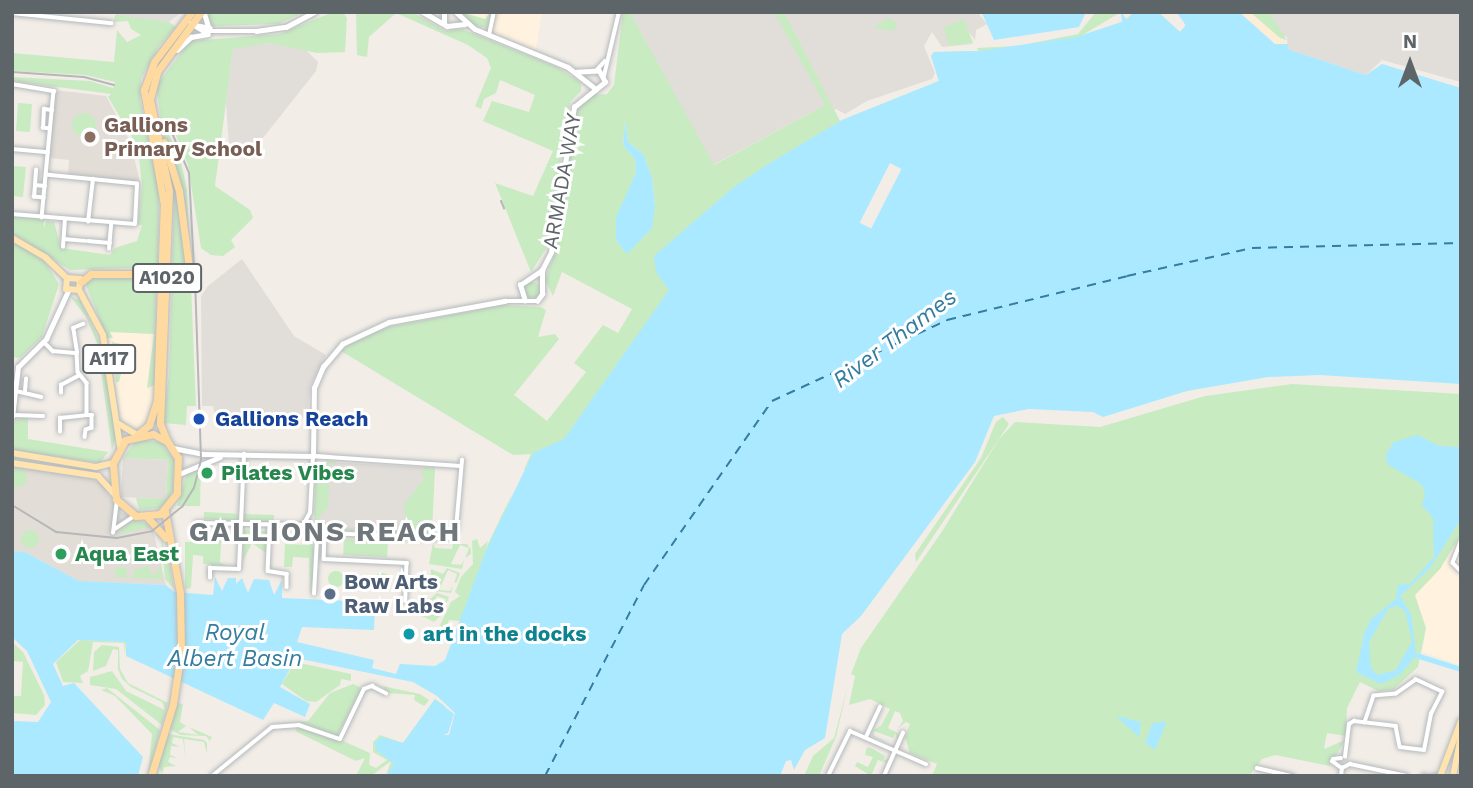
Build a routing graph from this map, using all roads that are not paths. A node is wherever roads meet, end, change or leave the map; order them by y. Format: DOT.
graph roads {
  1 [pos="90,12"];
  2 [pos="192,12"];
  3 [pos="203,12"];
  4 [pos="314,12"];
  5 [pos="423,12"];
  6 [pos="438,12"];
  7 [pos="444,12"];
  8 [pos="494,12"];
  9 [pos="619,12"];
  10 [pos="12,13"];
  11 [pos="457,13"];
  12 [pos="49,14"];
  13 [pos="89,20"];
  14 [pos="111,23"];
  15 [pos="190,23"];
  16 [pos="466,23"];
  17 [pos="445,25"];
  18 [pos="455,26"];
  19 [pos="210,28"];
  20 [pos="184,32"];
  21 [pos="219,32"];
  22 [pos="489,35"];
  23 [pos="173,54"];
  24 [pos="605,61"];
  25 [pos="150,69"];
  26 [pos="578,72"];
  27 [pos="593,72"];
  28 [pos="604,76"];
  29 [pos="588,83"];
  30 [pos="12,84"];
  31 [pos="596,89"];
  32 [pos="585,94"];
  33 [pos="52,110"];
  34 [pos="50,129"];
  35 [pos="157,130"];
  36 [pos="12,149"];
  37 [pos="48,152"];
  38 [pos="36,170"];
  39 [pos="46,175"];
  40 [pos="93,179"];
  41 [pos="35,185"];
  42 [pos="45,186"];
  43 [pos="44,198"];
  44 [pos="12,214"];
  45 [pos="42,217"];
  46 [pos="65,220"];
  47 [pos="88,222"];
  48 [pos="111,224"];
  49 [pos="12,239"];
  50 [pos="64,239"];
  51 [pos="110,243"];
  52 [pos="63,247"];
  53 [pos="109,250"];
  54 [pos="542,270"];
  55 [pos="67,278"];
  56 [pos="531,278"];
  57 [pos="540,282"];
  58 [pos="80,286"];
  59 [pos="68,291"];
  60 [pos="520,293"];
  61 [pos="505,301"];
  62 [pos="525,301"];
  63 [pos="83,324"];
  64 [pos="44,342"];
  65 [pos="77,353"];
  66 [pos="80,375"];
  67 [pos="26,379"];
  68 [pos="16,391"];
  69 [pos="25,391"];
  70 [pos="61,393"];
  71 [pos="41,397"];
  72 [pos="89,415"];
  73 [pos="13,416"];
  74 [pos="43,416"];
  75 [pos="119,424"];
  76 [pos="60,432"];
  77 [pos="137,435"];
  78 [pos="85,437"];
  79 [pos="167,441"];
  80 [pos="120,446"];
  81 [pos="173,448"];
  82 [pos="12,453"];
  83 [pos="244,454"];
  84 [pos="224,455"];
  85 [pos="313,456"];
  86 [pos="462,460"];
  87 [pos="12,463"];
  88 [pos="113,463"];
  89 [pos="461,466"];
  90 [pos="179,474"];
  91 [pos="116,498"];
  92 [pos="165,511"];
  93 [pos="136,516"];
  94 [pos="147,517"];
  95 [pos="306,521"];
  96 [pos="196,523"];
  97 [pos="241,525"];
  98 [pos="270,526"];
  99 [pos="325,533"];
  100 [pos="317,539"];
  101 [pos="1461,542"];
  102 [pos="172,551"];
  103 [pos="1461,571"];
  104 [pos="210,579"];
  105 [pos="287,587"];
  106 [pos="314,594"];
  107 [pos="406,601"];
  108 [pos="386,693"];
  109 [pos="880,707"];
  110 [pos="1461,721"];
  111 [pos="1366,722"];
  112 [pos="903,733"];
  113 [pos="1461,736"];
  114 [pos="866,737"];
  115 [pos="896,750"];
  116 [pos="1343,757"];
  117 [pos="926,764"];
  118 [pos="1350,764"];
  119 [pos="1341,767"];
  120 [pos="1257,768"];
  121 [pos="1279,774"];
  122 [pos="154,775"];
  123 [pos="1439,775"];
  124 [pos="212,776"];
  125 [pos="828,776"];
  126 [pos="884,776"];
  127 [pos="1293,776"];
  128 [pos="1341,776"];
  129 [pos="1407,776"];
  130 [pos="1432,776"];
  131 [pos="1452,776"];
  1 -- 13 [label="street"];
  2 -- 15 [label="highway, A1020"];
  3 -- 15 [label="highway, A1020"];
  3 -- 19 [label="street"];
  4 -- 21 [label="street"];
  5 -- 17 [label="street"];
  6 -- 7 [label="street"];
  7 -- 17 [label="street"];
  8 -- 22 [label="street"];
  9 -- 24 [label="street"];
  10 -- 12 [label="street"];
  11 -- 16 [label="street, ARMADA WAY"];
  11 -- 18 [label="street, ARMADA WAY"];
  12 -- 13 [label="street"];
  13 -- 14 [label="street"];
  15 -- 19 [label="street"];
  15 -- 20 [label="street"];
  15 -- 21 [label="street"];
  15 -- 23 [label="highway, A1020"];
  15 -- 25 [label="highway, A1020"];
  16 -- 18 [label="street"];
  16 -- 22 [label="street, ARMADA WAY"];
  17 -- 18 [label="street"];
  19 -- 21 [label="street"];
  20 -- 25 [label="highway"];
  21 -- 23 [label="street"];
  22 -- 26 [label="street, ARMADA WAY"];
  23 -- 35 [label="highway, A1020"];
  24 -- 27 [label="street"];
  24 -- 28 [label="street"];
  25 -- 77 [label="highway, A1020"];
  26 -- 27 [label="street, ARMADA WAY"];
  26 -- 29 [label="street, ARMADA WAY"];
  27 -- 28 [label="street, ARMADA WAY"];
  27 -- 29 [label="street, ARMADA WAY"];
  28 -- 31 [label="street, ARMADA WAY"];
  29 -- 31 [label="street, ARMADA WAY"];
  29 -- 32 [label="street, ARMADA WAY"];
  30 -- 33 [label="street"];
  31 -- 32 [label="street, ARMADA WAY"];
  32 -- 54 [label="street, ARMADA WAY"];
  33 -- 34 [label="street"];
  33 -- 34 [label="street"];
  34 -- 37 [label="street"];
  35 -- 58 [label="highway, bridge"];
  35 -- 79 [label="highway, A1020"];
  36 -- 37 [label="street"];
  37 -- 39 [label="street"];
  38 -- 41 [label="street"];
  39 -- 40 [label="street"];
  39 -- 42 [label="street"];
  40 -- 47 [label="street"];
  40 -- 48 [label="street"];
  41 -- 42 [label="street"];
  41 -- 43 [label="street"];
  42 -- 43 [label="street"];
  43 -- 45 [label="street"];
  44 -- 45 [label="street"];
  45 -- 46 [label="street"];
  46 -- 47 [label="street"];
  46 -- 50 [label="street"];
  47 -- 48 [label="street"];
  48 -- 51 [label="street"];
  49 -- 55 [label="main road"];
  50 -- 51 [label="street"];
  50 -- 52 [label="street"];
  51 -- 53 [label="street"];
  54 -- 56 [label="street, ARMADA WAY"];
  54 -- 57 [label="street, ARMADA WAY"];
  55 -- 58 [label="main road"];
  55 -- 59 [label="main road"];
  56 -- 57 [label="street"];
  56 -- 60 [label="street, ARMADA WAY"];
  57 -- 62 [label="street, ARMADA WAY"];
  58 -- 59 [label="main road"];
  58 -- 75 [label="main road, A117"];
  59 -- 64 [label="street"];
  60 -- 61 [label="street, ARMADA WAY"];
  60 -- 62 [label="street"];
  61 -- 62 [label="street, ARMADA WAY"];
  61 -- 85 [label="street, ARMADA WAY"];
  63 -- 65 [label="street"];
  64 -- 65 [label="street"];
  64 -- 68 [label="street"];
  65 -- 66 [label="street"];
  66 -- 70 [label="street"];
  66 -- 72 [label="street"];
  67 -- 69 [label="street"];
  68 -- 69 [label="street"];
  68 -- 73 [label="street"];
  69 -- 71 [label="street"];
  72 -- 76 [label="street"];
  72 -- 78 [label="street"];
  73 -- 74 [label="street"];
  75 -- 77 [label="main road"];
  75 -- 80 [label="main road, A117"];
  77 -- 79 [label="highway"];
  77 -- 80 [label="highway"];
  79 -- 81 [label="highway"];
  80 -- 88 [label="highway"];
  81 -- 84 [label="street"];
  81 -- 90 [label="highway"];
  82 -- 88 [label="main road"];
  83 -- 84 [label="street"];
  83 -- 85 [label="street"];
  83 -- 97 [label="street"];
  84 -- 90 [label="street"];
  85 -- 89 [label="street"];
  85 -- 95 [label="street"];
  86 -- 89 [label="street"];
  87 -- 91 [label="main road"];
  88 -- 91 [label="highway"];
  89 -- 99 [label="street"];
  90 -- 92 [label="highway"];
  91 -- 93 [label="highway"];
  91 -- 93 [label="street"];
  92 -- 94 [label="highway"];
  92 -- 102 [label="highway"];
  93 -- 94 [label="highway"];
  94 -- 102 [label="highway"];
  95 -- 98 [label="street"];
  95 -- 99 [label="street"];
  96 -- 97 [label="street"];
  97 -- 98 [label="street"];
  97 -- 104 [label="street"];
  98 -- 105 [label="street"];
  99 -- 107 [label="street"];
  100 -- 106 [label="street"];
  101 -- 103 [label="street"];
  102 -- 122 [label="highway"];
  108 -- 124 [label="street"];
  109 -- 114 [label="street"];
  110 -- 123 [label="main road"];
  111 -- 111 [label="street"];
  111 -- 116 [label="street"];
  112 -- 115 [label="street"];
  113 -- 131 [label="main road"];
  114 -- 115 [label="street"];
  114 -- 125 [label="street"];
  115 -- 117 [label="street"];
  115 -- 126 [label="street"];
  116 -- 118 [label="street"];
  116 -- 119 [label="street"];
  116 -- 119 [label="street"];
  118 -- 119 [label="street"];
  118 -- 129 [label="street"];
  119 -- 128 [label="street"];
  120 -- 121 [label="street"];
  121 -- 127 [label="street"];
  123 -- 130 [label="street"];
  123 -- 131 [label="main road"];
}
